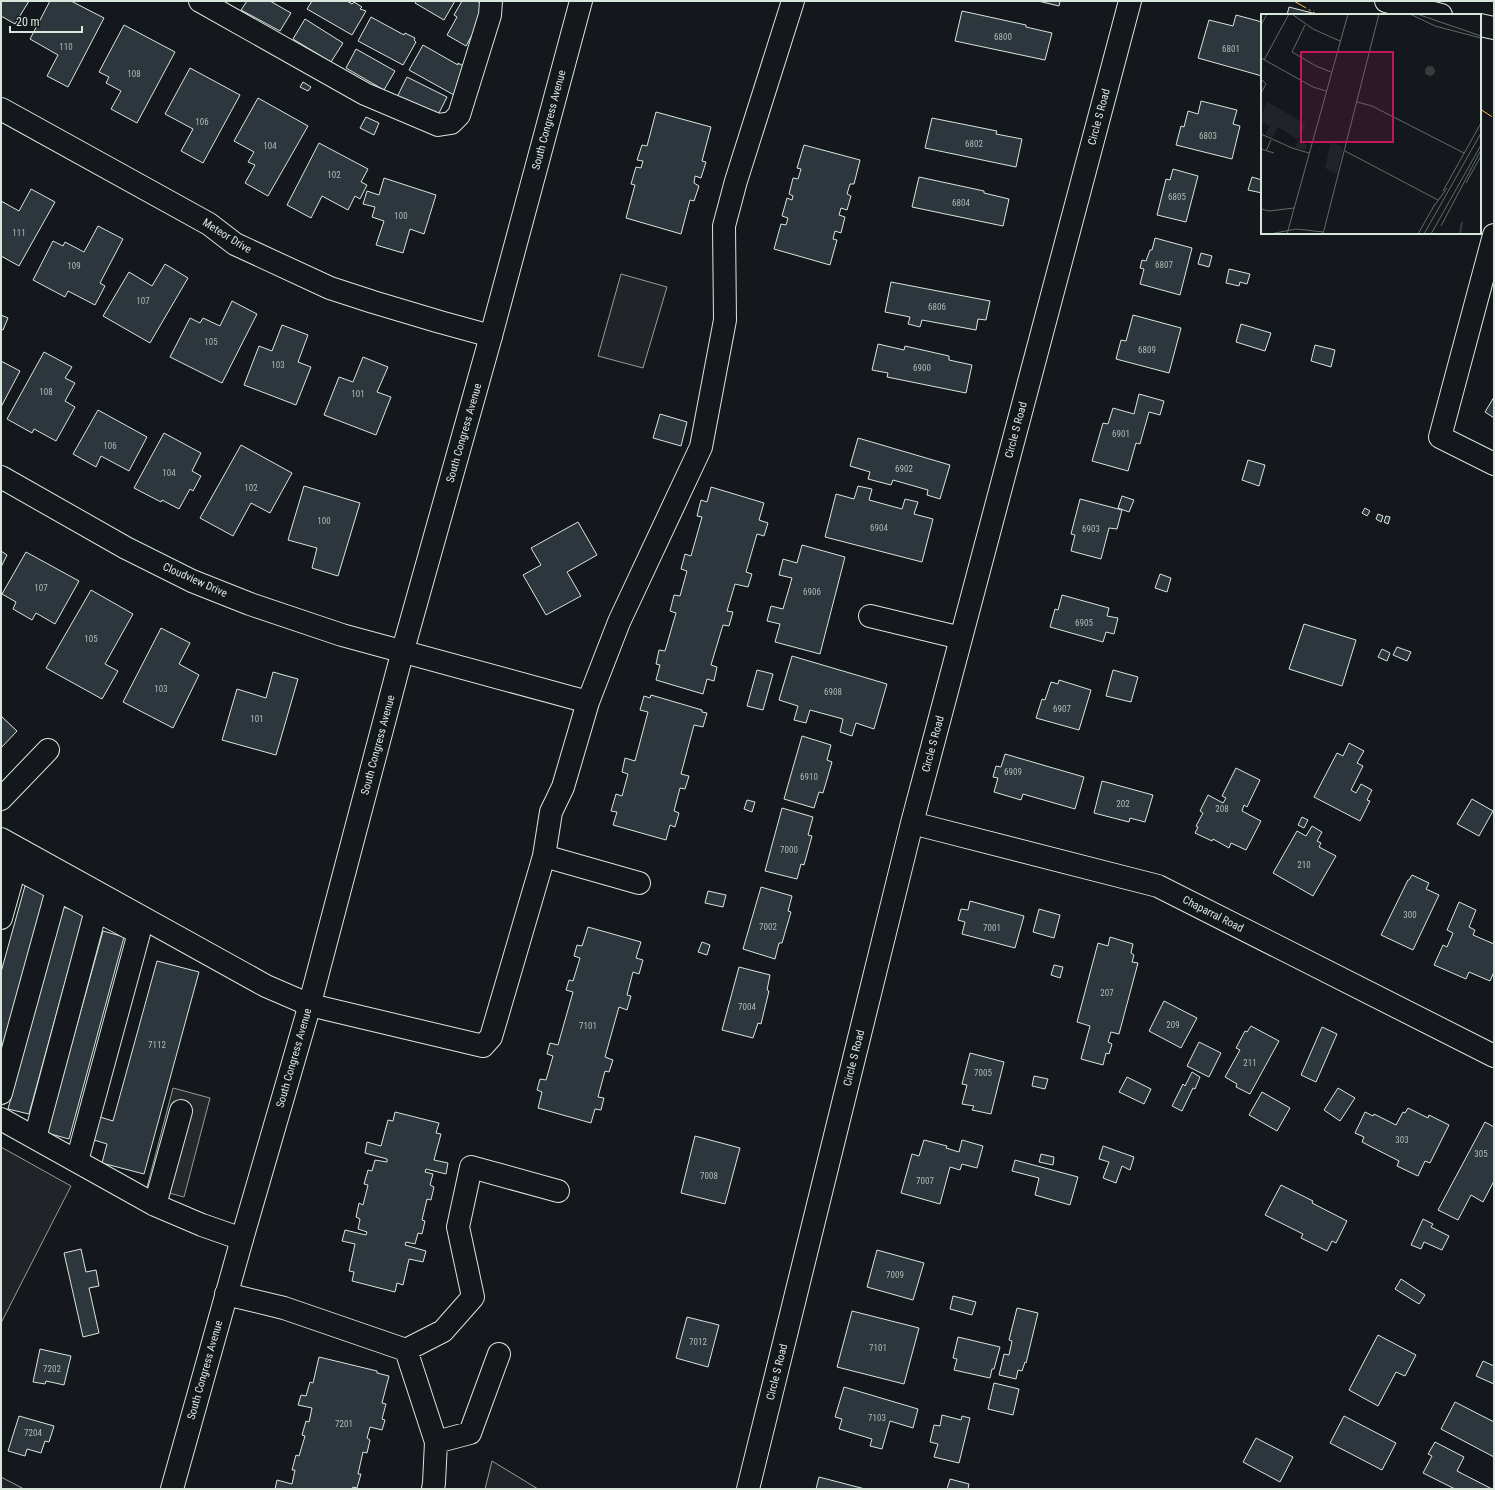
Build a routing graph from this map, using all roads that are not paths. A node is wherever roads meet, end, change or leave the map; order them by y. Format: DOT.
graph roads {
  1 [pos="200,1"];
  2 [pos="491,1"];
  3 [pos="581,1"];
  4 [pos="793,1"];
  5 [pos="1130,1"];
  6 [pos="1386,1"];
  7 [pos="1437,14"];
  8 [pos="1481,25"];
  9 [pos="1494,28"];
  10 [pos="1,109"];
  11 [pos="1494,235"];
  12 [pos="491,336"];
  13 [pos="1494,464"];
  14 [pos="1,477"];
  15 [pos="870,616"];
  16 [pos="961,638"];
  17 [pos="403,650"];
  18 [pos="588,702"];
  19 [pos="48,750"];
  20 [pos="1,799"];
  21 [pos="912,823"];
  22 [pos="1,839"];
  23 [pos="544,856"];
  24 [pos="8,864"];
  25 [pos="639,883"];
  26 [pos="57,890"];
  27 [pos="96,910"];
  28 [pos="1,918"];
  29 [pos="310,1005"];
  30 [pos="1494,1056"];
  31 [pos="1,1093"];
  32 [pos="181,1111"];
  33 [pos="1,1119"];
  34 [pos="35,1138"];
  35 [pos="76,1161"];
  36 [pos="558,1191"];
  37 [pos="155,1205"];
  38 [pos="242,1239"];
  39 [pos="226,1294"];
  40 [pos="406,1350"];
  41 [pos="499,1354"];
  42 [pos="436,1442"];
  43 [pos="172,1489"];
  44 [pos="433,1489"];
  45 [pos="748,1489"];
  1 -- 2 [label="street"];
  3 -- 12 [label="street, South Congress Avenue"];
  4 -- 18 [label="street"];
  5 -- 16 [label="street, Circle S Road"];
  6 -- 7 [label="street"];
  8 -- 9 [label="street"];
  10 -- 12 [label="street, Meteor Drive"];
  11 -- 13 [label="street"];
  12 -- 17 [label="street, South Congress Avenue"];
  14 -- 17 [label="street, Cloudview Drive"];
  15 -- 16 [label="street"];
  16 -- 21 [label="street, Circle S Road"];
  17 -- 18 [label="street, Cloudview Drive"];
  17 -- 29 [label="street, South Congress Avenue"];
  18 -- 23 [label="street"];
  19 -- 20 [label="street"];
  21 -- 30 [label="street, Chaparral Road"];
  21 -- 45 [label="street, Circle S Road"];
  22 -- 29 [label="street"];
  23 -- 25 [label="street"];
  23 -- 29 [label="street"];
  24 -- 26 [label="street"];
  24 -- 28 [label="street"];
  26 -- 27 [label="street"];
  26 -- 31 [label="street"];
  27 -- 34 [label="street"];
  27 -- 35 [label="street"];
  29 -- 38 [label="street, South Congress Avenue"];
  32 -- 37 [label="street"];
  33 -- 34 [label="street"];
  34 -- 35 [label="street"];
  35 -- 37 [label="street"];
  36 -- 40 [label="street"];
  37 -- 38 [label="street"];
  38 -- 39 [label="street, South Congress Avenue"];
  39 -- 40 [label="street"];
  39 -- 43 [label="street, South Congress Avenue"];
  40 -- 42 [label="street"];
  41 -- 42 [label="street"];
  42 -- 44 [label="street"];
}
